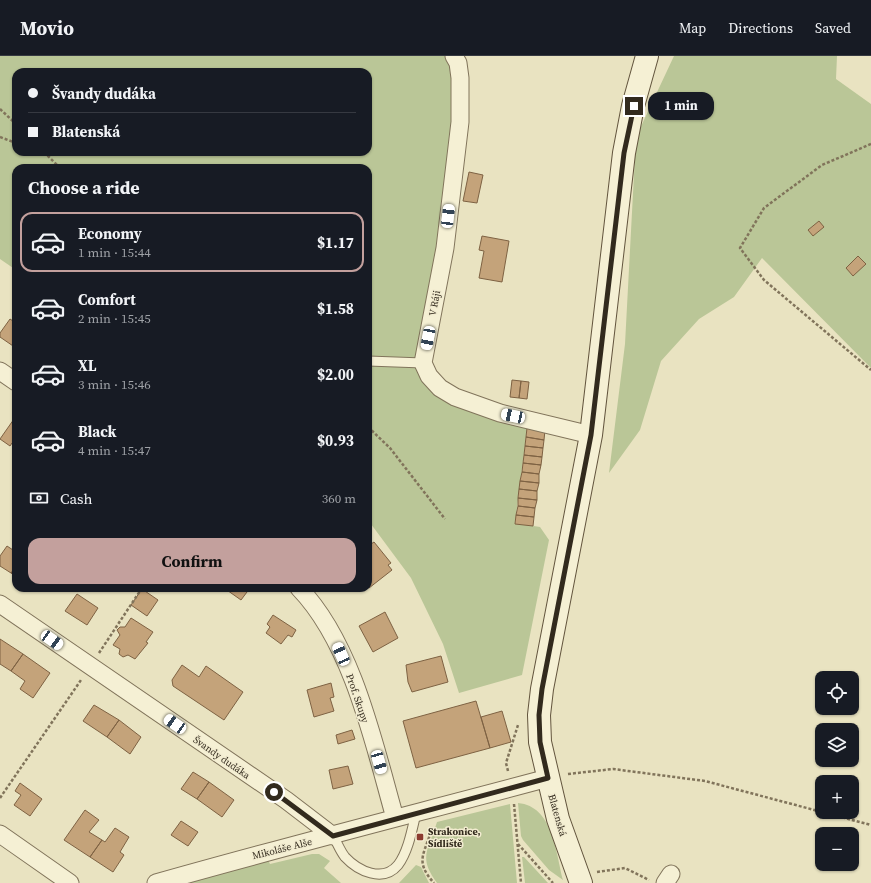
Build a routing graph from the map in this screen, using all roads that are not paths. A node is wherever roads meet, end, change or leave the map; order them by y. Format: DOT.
graph roads {
  1 [pos="454,56"];
  2 [pos="647,56"];
  3 [pos="372,361"];
  4 [pos="423,363"];
  5 [pos="591,435"];
  6 [pos="303,592"];
  7 [pos="0,604"];
  8 [pos="548,778"];
  9 [pos="416,813"];
  10 [pos="395,818"];
  11 [pos="0,834"];
  12 [pos="333,836"];
  13 [pos="580,881"];
  14 [pos="70,883"];
  15 [pos="156,883"];
  1 -- 4 [label="street, V Ráji"];
  2 -- 5 [label="street, Blatenská"];
  3 -- 4 [label="lane"];
  4 -- 5 [label="street"];
  5 -- 8 [label="street, Blatenská"];
  6 -- 10 [label="street, Prof. Skupy"];
  7 -- 12 [label="street, Švandy dudáka"];
  8 -- 9 [label="street, Mikoláše Alše"];
  8 -- 13 [label="street, Blatenská"];
  9 -- 10 [label="street, Mikoláše Alše"];
  9 -- 12 [label="lane"];
  10 -- 12 [label="street, Mikoláše Alše"];
  11 -- 14 [label="street"];
  12 -- 15 [label="street, Mikoláše Alše"];
}
